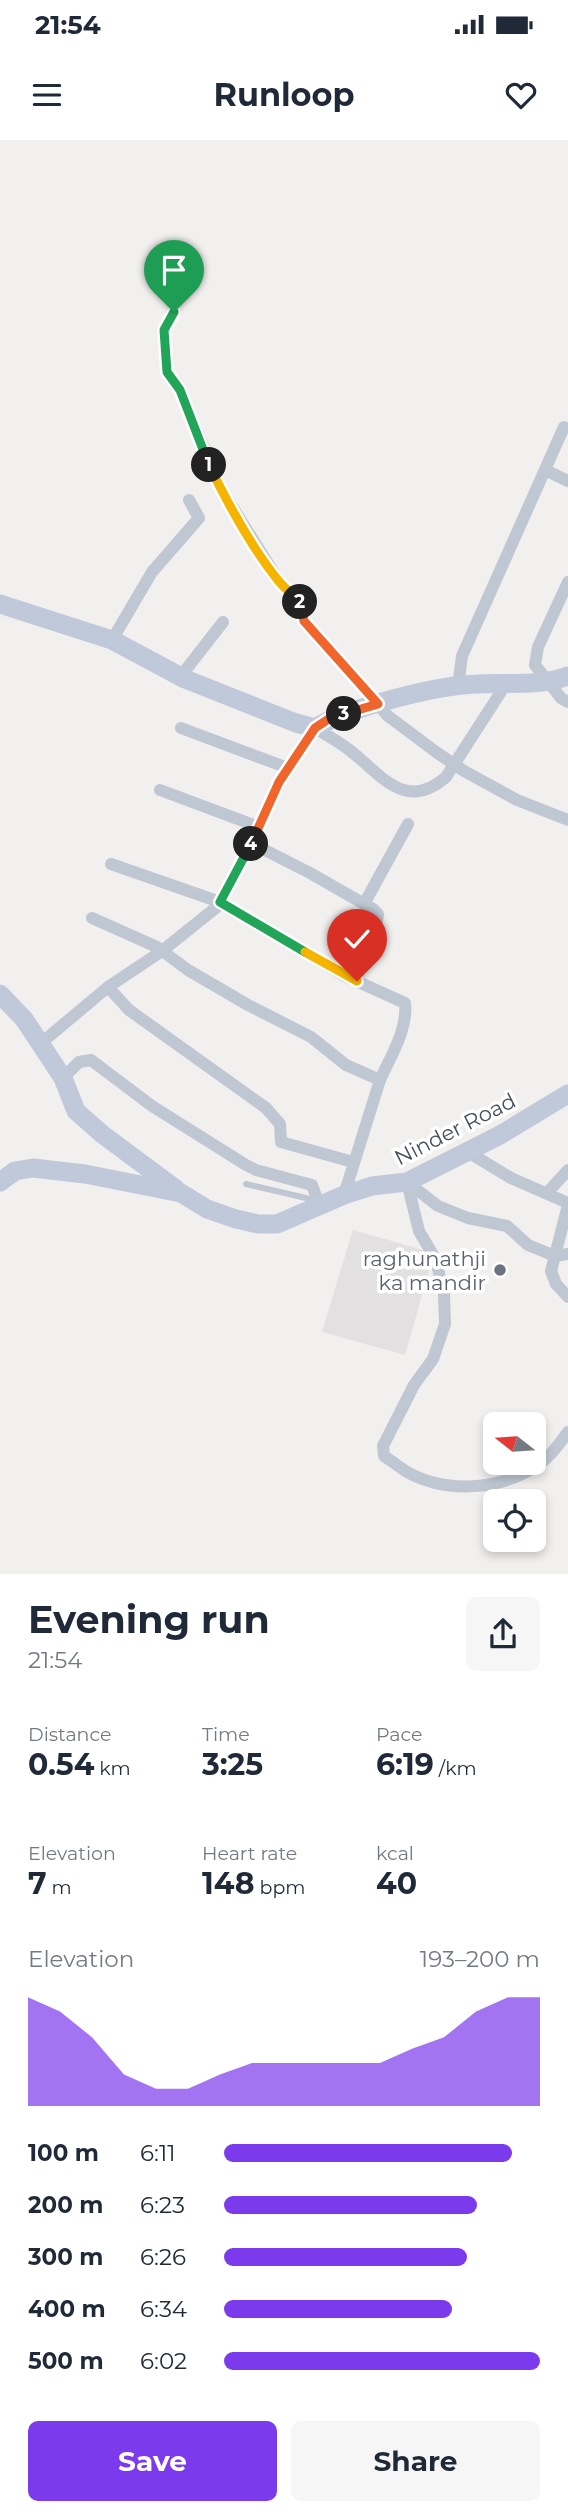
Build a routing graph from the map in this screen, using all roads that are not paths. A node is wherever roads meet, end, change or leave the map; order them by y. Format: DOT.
graph roads {
  1 [pos="174,312"];
  2 [pos="564,427"];
  3 [pos="545,470"];
  4 [pos="568,481"];
  5 [pos="189,500"];
  6 [pos="568,582"];
  7 [pos="0,604"];
  8 [pos="223,622"];
  9 [pos="112,640"];
  10 [pos="568,676"];
  11 [pos="181,677"];
  12 [pos="548,683"];
  13 [pos="506,684"];
  14 [pos="458,686"];
  15 [pos="568,702"];
  16 [pos="378,704"];
  17 [pos="181,728"];
  18 [pos="315,728"];
  19 [pos="454,764"];
  20 [pos="288,768"];
  21 [pos="160,790"];
  22 [pos="568,820"];
  23 [pos="408,824"];
  24 [pos="259,827"];
  25 [pos="251,843"];
  26 [pos="111,864"];
  27 [pos="220,902"];
  28 [pos="364,904"];
  29 [pos="92,918"];
  30 [pos="162,951"];
  31 [pos="345,976"];
  32 [pos="108,987"];
  33 [pos="0,993"];
  34 [pos="40,1044"];
  35 [pos="63,1078"];
  36 [pos="380,1080"];
  37 [pos="568,1094"];
  38 [pos="468,1152"];
  39 [pos="353,1162"];
  40 [pos="568,1170"];
  41 [pos="0,1182"];
  42 [pos="407,1182"];
  43 [pos="246,1184"];
  44 [pos="181,1193"];
  45 [pos="547,1193"];
  46 [pos="344,1195"];
  47 [pos="568,1204"];
  48 [pos="320,1206"];
  49 [pos="562,1255"];
  50 [pos="568,1297"];
  51 [pos="568,1432"];
  1 -- 16 [label="street"];
  2 -- 3 [label="street"];
  3 -- 4 [label="street"];
  3 -- 14 [label="street"];
  5 -- 9 [label="street"];
  6 -- 12 [label="street"];
  7 -- 9 [label="street"];
  8 -- 11 [label="street"];
  9 -- 11 [label="street"];
  10 -- 12 [label="street"];
  11 -- 18 [label="street"];
  12 -- 13 [label="street"];
  12 -- 15 [label="street"];
  13 -- 14 [label="street"];
  13 -- 19 [label="street"];
  14 -- 16 [label="street"];
  16 -- 18 [label="street"];
  16 -- 19 [label="street"];
  17 -- 20 [label="street"];
  18 -- 19 [label="street"];
  18 -- 20 [label="street"];
  19 -- 22 [label="street"];
  20 -- 24 [label="street"];
  21 -- 24 [label="street"];
  23 -- 28 [label="street"];
  24 -- 25 [label="street"];
  25 -- 27 [label="street"];
  25 -- 28 [label="street"];
  26 -- 27 [label="street"];
  27 -- 30 [label="street"];
  27 -- 31 [label="street"];
  28 -- 31 [label="street"];
  29 -- 30 [label="street"];
  30 -- 32 [label="street"];
  30 -- 36 [label="street"];
  31 -- 36 [label="street"];
  32 -- 34 [label="street"];
  32 -- 39 [label="street"];
  33 -- 34 [label="street"];
  34 -- 35 [label="street"];
  35 -- 44 [label="street"];
  35 -- 48 [label="street"];
  36 -- 39 [label="street"];
  37 -- 38 [label="street, Ninder Road"];
  38 -- 42 [label="street, Ninder Road"];
  38 -- 45 [label="street"];
  39 -- 46 [label="street"];
  40 -- 45 [label="street"];
  41 -- 44 [label="street, Ninder Road"];
  42 -- 46 [label="street, Ninder Road"];
  42 -- 49 [label="street"];
  42 -- 51 [label="street"];
  43 -- 48 [label="lane"];
  44 -- 48 [label="street, Ninder Road"];
  45 -- 47 [label="street"];
  46 -- 48 [label="street, Ninder Road"];
  47 -- 49 [label="street"];
  49 -- 50 [label="street"];
}
